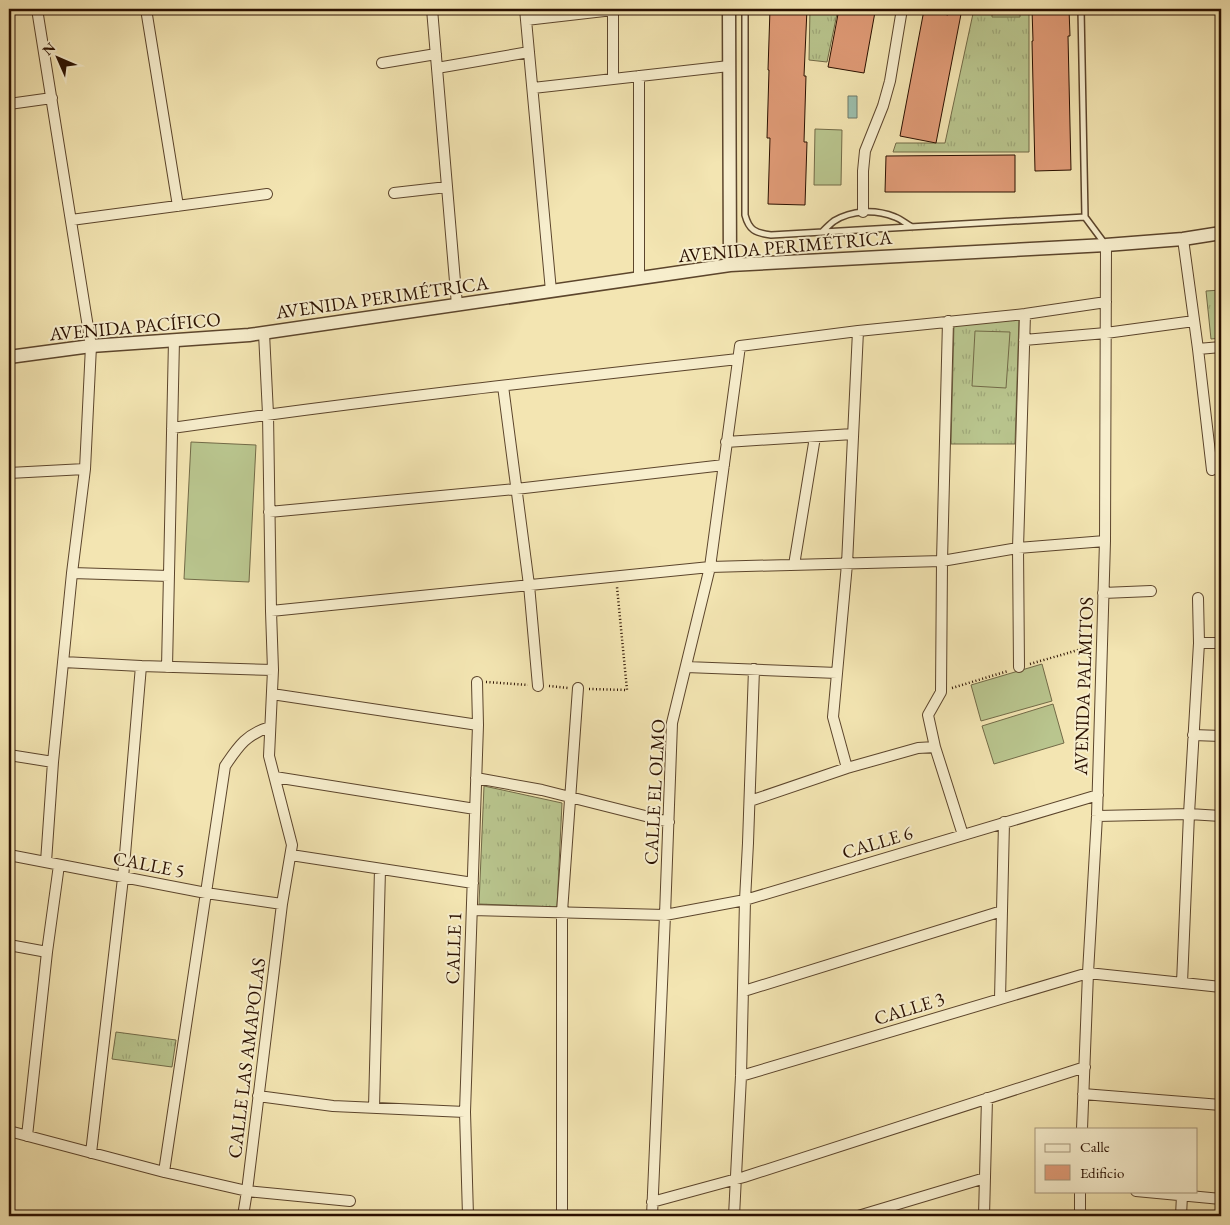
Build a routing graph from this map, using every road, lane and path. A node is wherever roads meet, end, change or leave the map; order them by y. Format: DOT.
graph roads {
  1 [pos="37,9"];
  2 [pos="146,9"];
  3 [pos="432,9"];
  4 [pos="525,9"];
  5 [pos="729,9"];
  6 [pos="744,9"];
  7 [pos="902,9"];
  8 [pos="1081,9"];
  9 [pos="526,20"];
  10 [pos="529,52"];
  11 [pos="436,54"];
  12 [pos="382,63"];
  13 [pos="729,66"];
  14 [pos="437,68"];
  15 [pos="639,76"];
  16 [pos="613,79"];
  17 [pos="533,88"];
  18 [pos="52,98"];
  19 [pos="9,104"];
  20 [pos="447,186"];
  21 [pos="394,193"];
  22 [pos="267,194"];
  23 [pos="178,206"];
  24 [pos="863,212"];
  25 [pos="1085,217"];
  26 [pos="71,220"];
  27 [pos="912,227"];
  28 [pos="821,232"];
  29 [pos="1221,233"];
  30 [pos="1183,238"];
  31 [pos="1106,244"];
  32 [pos="730,265"];
  33 [pos="639,279"];
  34 [pos="551,291"];
  35 [pos="1106,302"];
  36 [pos="457,305"];
  37 [pos="1025,314"];
  38 [pos="948,321"];
  39 [pos="1194,321"];
  40 [pos="858,331"];
  41 [pos="264,333"];
  42 [pos="1106,334"];
  43 [pos="174,340"];
  44 [pos="1024,340"];
  45 [pos="91,346"];
  46 [pos="1221,346"];
  47 [pos="1198,349"];
  48 [pos="9,357"];
  49 [pos="738,359"];
  50 [pos="503,386"];
  51 [pos="268,414"];
  52 [pos="172,428"];
  53 [pos="853,434"];
  54 [pos="815,437"];
  55 [pos="726,442"];
  56 [pos="724,465"];
  57 [pos="85,468"];
  58 [pos="1212,470"];
  59 [pos="9,475"];
  60 [pos="516,489"];
  61 [pos="269,512"];
  62 [pos="1105,541"];
  63 [pos="1018,548"];
  64 [pos="942,561"];
  65 [pos="847,564"];
  66 [pos="794,565"];
  67 [pos="710,567"];
  68 [pos="72,572"];
  69 [pos="169,576"];
  70 [pos="616,576"];
  71 [pos="529,585"];
  72 [pos="1151,591"];
  73 [pos="1103,593"];
  74 [pos="1198,598"];
  75 [pos="271,611"];
  76 [pos="1199,643"];
  77 [pos="1221,643"];
  78 [pos="63,662"];
  79 [pos="141,666"];
  80 [pos="167,667"];
  81 [pos="686,667"];
  82 [pos="1019,668"];
  83 [pos="754,669"];
  84 [pos="273,670"];
  85 [pos="837,672"];
  86 [pos="477,682"];
  87 [pos="538,686"];
  88 [pos="578,688"];
  89 [pos="272,694"];
  90 [pos="478,725"];
  91 [pos="270,727"];
  92 [pos="1193,735"];
  93 [pos="1221,736"];
  94 [pos="935,747"];
  95 [pos="9,755"];
  96 [pos="53,762"];
  97 [pos="847,768"];
  98 [pos="275,777"];
  99 [pos="476,778"];
  100 [pos="1098,795"];
  101 [pos="569,797"];
  102 [pos="750,801"];
  103 [pos="475,809"];
  104 [pos="1188,814"];
  105 [pos="1097,816"];
  106 [pos="1221,816"];
  107 [pos="669,822"];
  108 [pos="1004,822"];
  109 [pos="963,835"];
  110 [pos="9,855"];
  111 [pos="291,855"];
  112 [pos="46,862"];
  113 [pos="59,864"];
  114 [pos="380,869"];
  115 [pos="123,878"];
  116 [pos="473,883"];
  117 [pos="206,893"];
  118 [pos="745,900"];
  119 [pos="282,904"];
  120 [pos="472,910"];
  121 [pos="1002,911"];
  122 [pos="562,912"];
  123 [pos="665,914"];
  124 [pos="9,945"];
  125 [pos="47,952"];
  126 [pos="1088,973"];
  127 [pos="1182,983"];
  128 [pos="1221,987"];
  129 [pos="744,991"];
  130 [pos="1000,999"];
  131 [pos="1085,1067"];
  132 [pos="741,1076"];
  133 [pos="1084,1094"];
  134 [pos="258,1096"];
  135 [pos="987,1098"];
  136 [pos="1221,1105"];
  137 [pos="374,1108"];
  138 [pos="465,1112"];
  139 [pos="1082,1128"];
  140 [pos="9,1131"];
  141 [pos="27,1136"];
  142 [pos="91,1153"];
  143 [pos="164,1172"];
  144 [pos="985,1178"];
  145 [pos="736,1179"];
  146 [pos="247,1190"];
  147 [pos="1080,1192"];
  148 [pos="1148,1192"];
  149 [pos="1182,1195"];
  150 [pos="1221,1199"];
  151 [pos="350,1201"];
  152 [pos="652,1202"];
  153 [pos="243,1216"];
  154 [pos="468,1216"];
  155 [pos="562,1216"];
  156 [pos="652,1216"];
  157 [pos="734,1216"];
  158 [pos="858,1216"];
  159 [pos="984,1216"];
  160 [pos="1080,1216"];
  161 [pos="1181,1216"];
  1 -- 18 [label="street"];
  2 -- 23 [label="street"];
  3 -- 11 [label="street"];
  4 -- 9 [label="street"];
  5 -- 13 [label="street"];
  6 -- 28 [label="lane"];
  7 -- 24 [label="street"];
  8 -- 25 [label="lane"];
  9 -- 10 [label="street"];
  9 -- 16 [label="street"];
  10 -- 14 [label="street"];
  10 -- 17 [label="street"];
  11 -- 12 [label="street"];
  11 -- 14 [label="street"];
  13 -- 15 [label="street"];
  13 -- 32 [label="street"];
  14 -- 20 [label="street"];
  15 -- 16 [label="street"];
  15 -- 33 [label="street"];
  16 -- 17 [label="street"];
  17 -- 34 [label="street"];
  18 -- 19 [label="street"];
  18 -- 26 [label="street"];
  20 -- 21 [label="street"];
  20 -- 36 [label="street"];
  22 -- 23 [label="street"];
  23 -- 26 [label="street"];
  24 -- 27 [label="lane"];
  24 -- 28 [label="lane"];
  25 -- 27 [label="lane"];
  25 -- 31 [label="lane"];
  26 -- 45 [label="street"];
  27 -- 28 [label="lane"];
  29 -- 30 [label="street, AVENIDA PERIMÉTRICA"];
  30 -- 31 [label="street, AVENIDA PERIMÉTRICA"];
  30 -- 39 [label="street"];
  31 -- 32 [label="street, AVENIDA PERIMÉTRICA"];
  31 -- 35 [label="street, AVENIDA PALMITOS"];
  32 -- 33 [label="street, AVENIDA PERIMÉTRICA"];
  33 -- 34 [label="street, AVENIDA PERIMÉTRICA"];
  34 -- 36 [label="street, AVENIDA PERIMÉTRICA"];
  35 -- 37 [label="street"];
  35 -- 42 [label="street, AVENIDA PALMITOS"];
  36 -- 41 [label="street, AVENIDA PERIMÉTRICA"];
  37 -- 38 [label="street"];
  37 -- 44 [label="street"];
  38 -- 40 [label="street"];
  38 -- 64 [label="street"];
  39 -- 42 [label="street"];
  39 -- 47 [label="street"];
  40 -- 49 [label="street, CALLE EL OLMO"];
  40 -- 53 [label="street"];
  41 -- 43 [label="street, AVENIDA PACÍFICO"];
  41 -- 51 [label="street, CALLE LAS AMAPOLAS"];
  42 -- 44 [label="street"];
  42 -- 62 [label="street, AVENIDA PALMITOS"];
  43 -- 45 [label="street, AVENIDA PACÍFICO"];
  43 -- 52 [label="street"];
  44 -- 63 [label="street"];
  45 -- 48 [label="street, AVENIDA PACÍFICO"];
  45 -- 57 [label="street"];
  46 -- 47 [label="street"];
  47 -- 58 [label="street"];
  49 -- 50 [label="street"];
  49 -- 55 [label="street, CALLE EL OLMO"];
  50 -- 51 [label="street"];
  50 -- 60 [label="street"];
  51 -- 52 [label="street"];
  51 -- 61 [label="street, CALLE LAS AMAPOLAS"];
  52 -- 69 [label="street"];
  53 -- 54 [label="street"];
  53 -- 65 [label="street"];
  54 -- 55 [label="street"];
  54 -- 66 [label="street"];
  55 -- 56 [label="street, CALLE EL OLMO"];
  56 -- 60 [label="street"];
  56 -- 67 [label="street, CALLE EL OLMO"];
  57 -- 59 [label="street"];
  57 -- 68 [label="street"];
  60 -- 61 [label="street"];
  60 -- 71 [label="street"];
  61 -- 75 [label="street, CALLE LAS AMAPOLAS"];
  62 -- 63 [label="street"];
  62 -- 73 [label="street, AVENIDA PALMITOS"];
  63 -- 64 [label="street"];
  63 -- 82 [label="street"];
  64 -- 65 [label="street"];
  64 -- 94 [label="street"];
  65 -- 66 [label="street"];
  65 -- 85 [label="street"];
  66 -- 67 [label="street"];
  67 -- 70 [label="street"];
  67 -- 81 [label="street, CALLE EL OLMO"];
  68 -- 69 [label="street"];
  68 -- 78 [label="street"];
  69 -- 80 [label="street"];
  70 -- 71 [label="street"];
  70 -- 88 [label="path"];
  71 -- 75 [label="street"];
  71 -- 87 [label="street"];
  72 -- 73 [label="street"];
  73 -- 100 [label="street, AVENIDA PALMITOS"];
  74 -- 76 [label="street"];
  75 -- 84 [label="street, CALLE LAS AMAPOLAS"];
  76 -- 77 [label="street"];
  76 -- 92 [label="street"];
  78 -- 79 [label="street"];
  78 -- 96 [label="street"];
  79 -- 80 [label="street"];
  79 -- 115 [label="street"];
  80 -- 84 [label="street"];
  81 -- 83 [label="street"];
  81 -- 107 [label="street, CALLE EL OLMO"];
  83 -- 85 [label="street"];
  83 -- 102 [label="street"];
  84 -- 89 [label="street, CALLE LAS AMAPOLAS"];
  85 -- 97 [label="street"];
  86 -- 87 [label="path"];
  86 -- 90 [label="street, CALLE 1"];
  87 -- 88 [label="path"];
  88 -- 101 [label="street"];
  89 -- 90 [label="street"];
  89 -- 91 [label="street, CALLE LAS AMAPOLAS"];
  90 -- 99 [label="street, CALLE 1"];
  91 -- 98 [label="street, CALLE LAS AMAPOLAS"];
  91 -- 117 [label="street"];
  92 -- 93 [label="street"];
  92 -- 104 [label="street"];
  94 -- 97 [label="street"];
  94 -- 109 [label="street"];
  95 -- 96 [label="street"];
  96 -- 112 [label="street"];
  97 -- 102 [label="street"];
  98 -- 103 [label="street"];
  98 -- 111 [label="street, CALLE LAS AMAPOLAS"];
  99 -- 101 [label="street"];
  99 -- 103 [label="street, CALLE 1"];
  100 -- 105 [label="street, AVENIDA PALMITOS"];
  100 -- 108 [label="street, CALLE 6"];
  101 -- 107 [label="street"];
  101 -- 122 [label="street"];
  102 -- 118 [label="street"];
  103 -- 116 [label="street, CALLE 1"];
  104 -- 105 [label="street"];
  104 -- 106 [label="street"];
  104 -- 127 [label="street"];
  105 -- 126 [label="street, AVENIDA PALMITOS"];
  107 -- 123 [label="street, CALLE EL OLMO"];
  108 -- 109 [label="street, CALLE 6"];
  108 -- 121 [label="street"];
  109 -- 118 [label="street, CALLE 6"];
  110 -- 112 [label="street, CALLE 5"];
  111 -- 114 [label="street"];
  111 -- 119 [label="street, CALLE LAS AMAPOLAS"];
  112 -- 113 [label="street, CALLE 5"];
  113 -- 115 [label="street, CALLE 5"];
  113 -- 125 [label="street"];
  114 -- 116 [label="street"];
  114 -- 137 [label="street"];
  115 -- 117 [label="street, CALLE 5"];
  115 -- 142 [label="street"];
  116 -- 120 [label="street, CALLE 1"];
  117 -- 119 [label="street, CALLE 5"];
  117 -- 143 [label="street"];
  118 -- 123 [label="street, CALLE 6"];
  118 -- 129 [label="street"];
  119 -- 134 [label="street, CALLE LAS AMAPOLAS"];
  120 -- 122 [label="street, CALLE 6"];
  120 -- 138 [label="street, CALLE 1"];
  121 -- 129 [label="street"];
  121 -- 130 [label="street"];
  122 -- 123 [label="street, CALLE 6"];
  122 -- 155 [label="street"];
  123 -- 152 [label="street, CALLE EL OLMO"];
  124 -- 125 [label="street"];
  125 -- 141 [label="street"];
  126 -- 127 [label="street"];
  126 -- 130 [label="street, CALLE 3"];
  126 -- 131 [label="street, AVENIDA PALMITOS"];
  127 -- 128 [label="street"];
  129 -- 132 [label="street"];
  130 -- 132 [label="street, CALLE 3"];
  131 -- 133 [label="street, AVENIDA PALMITOS"];
  131 -- 135 [label="street"];
  132 -- 145 [label="street"];
  133 -- 136 [label="street"];
  133 -- 139 [label="street, AVENIDA PALMITOS"];
  134 -- 137 [label="street"];
  134 -- 146 [label="street, CALLE LAS AMAPOLAS"];
  135 -- 144 [label="street"];
  135 -- 145 [label="street"];
  137 -- 138 [label="street"];
  138 -- 154 [label="street, CALLE 1"];
  140 -- 141 [label="street"];
  141 -- 142 [label="street"];
  142 -- 143 [label="street"];
  143 -- 146 [label="street"];
  144 -- 158 [label="street"];
  144 -- 159 [label="street"];
  145 -- 152 [label="street"];
  145 -- 157 [label="street"];
  146 -- 151 [label="street"];
  146 -- 153 [label="street, CALLE LAS AMAPOLAS"];
  147 -- 160 [label="street"];
  148 -- 149 [label="street"];
  149 -- 150 [label="street"];
  149 -- 161 [label="street"];
  152 -- 156 [label="street, CALLE EL OLMO"];
}
